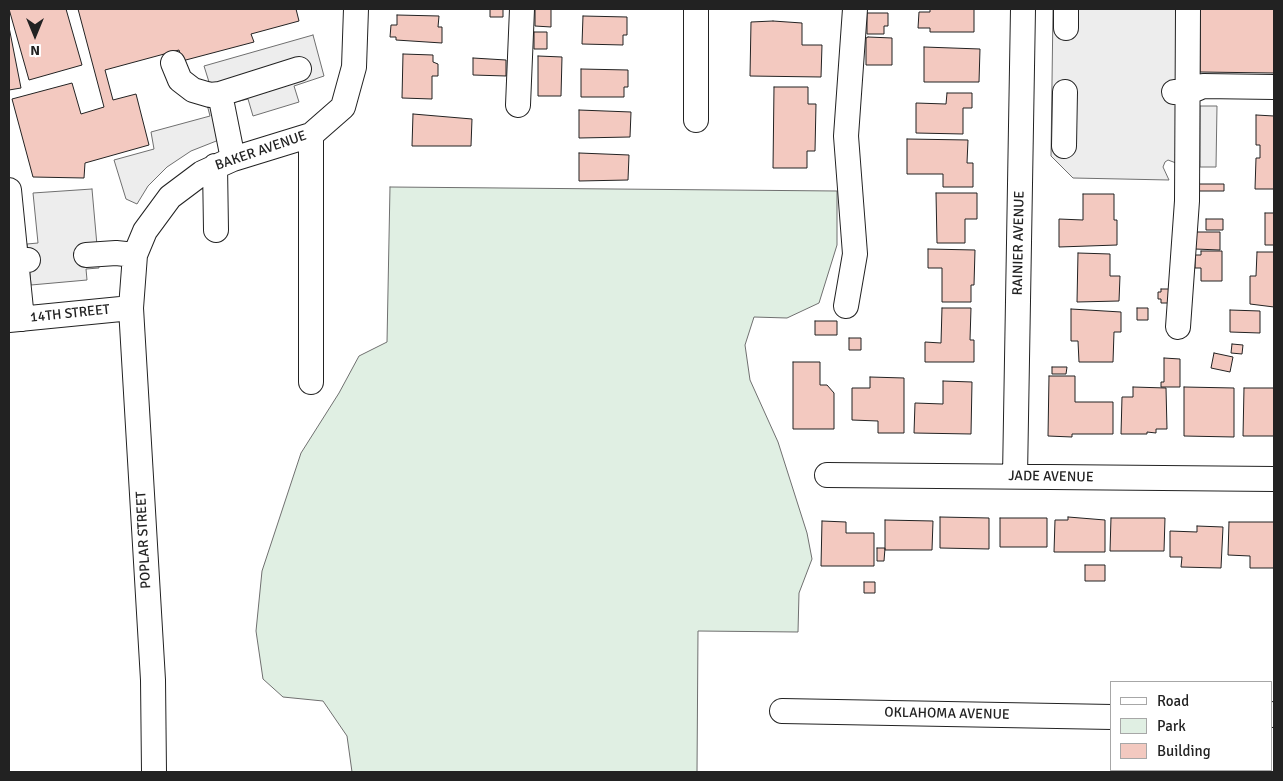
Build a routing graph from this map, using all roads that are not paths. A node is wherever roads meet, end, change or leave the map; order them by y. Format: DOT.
graph roads {
  1 [pos="356,9"];
  2 [pos="522,9"];
  3 [pos="696,9"];
  4 [pos="855,9"];
  5 [pos="1023,9"];
  6 [pos="1184,23"];
  7 [pos="173,63"];
  8 [pos="299,69"];
  9 [pos="1274,87"];
  10 [pos="1065,92"];
  11 [pos="1181,92"];
  12 [pos="220,94"];
  13 [pos="518,105"];
  14 [pos="696,120"];
  15 [pos="311,134"];
  16 [pos="1064,146"];
  17 [pos="224,162"];
  18 [pos="9,190"];
  19 [pos="216,230"];
  20 [pos="86,255"];
  21 [pos="135,255"];
  22 [pos="846,306"];
  23 [pos="131,308"];
  24 [pos="15,319"];
  25 [pos="1178,326"];
  26 [pos="311,382"];
  27 [pos="827,474"];
  28 [pos="1015,476"];
  29 [pos="1274,479"];
  30 [pos="782,711"];
  31 [pos="1110,717"];
  32 [pos="154,772"];
  1 -- 15 [label="street, BAKER AVENUE"];
  2 -- 13 [label="street"];
  3 -- 14 [label="street"];
  4 -- 22 [label="street"];
  5 -- 28 [label="street, RAINIER AVENUE"];
  6 -- 11 [label="street"];
  7 -- 12 [label="street"];
  8 -- 12 [label="street"];
  9 -- 11 [label="street"];
  10 -- 16 [label="street"];
  11 -- 25 [label="street"];
  12 -- 17 [label="street"];
  15 -- 17 [label="street, BAKER AVENUE"];
  15 -- 26 [label="street"];
  17 -- 19 [label="street"];
  17 -- 21 [label="street, BAKER AVENUE"];
  18 -- 24 [label="street"];
  20 -- 21 [label="street"];
  21 -- 23 [label="street, BAKER AVENUE"];
  23 -- 24 [label="street, 14TH STREET"];
  23 -- 32 [label="street, POPLAR STREET"];
  27 -- 28 [label="street, JADE AVENUE"];
  28 -- 29 [label="street, JADE AVENUE"];
  30 -- 31 [label="street, OKLAHOMA AVENUE"];
}
